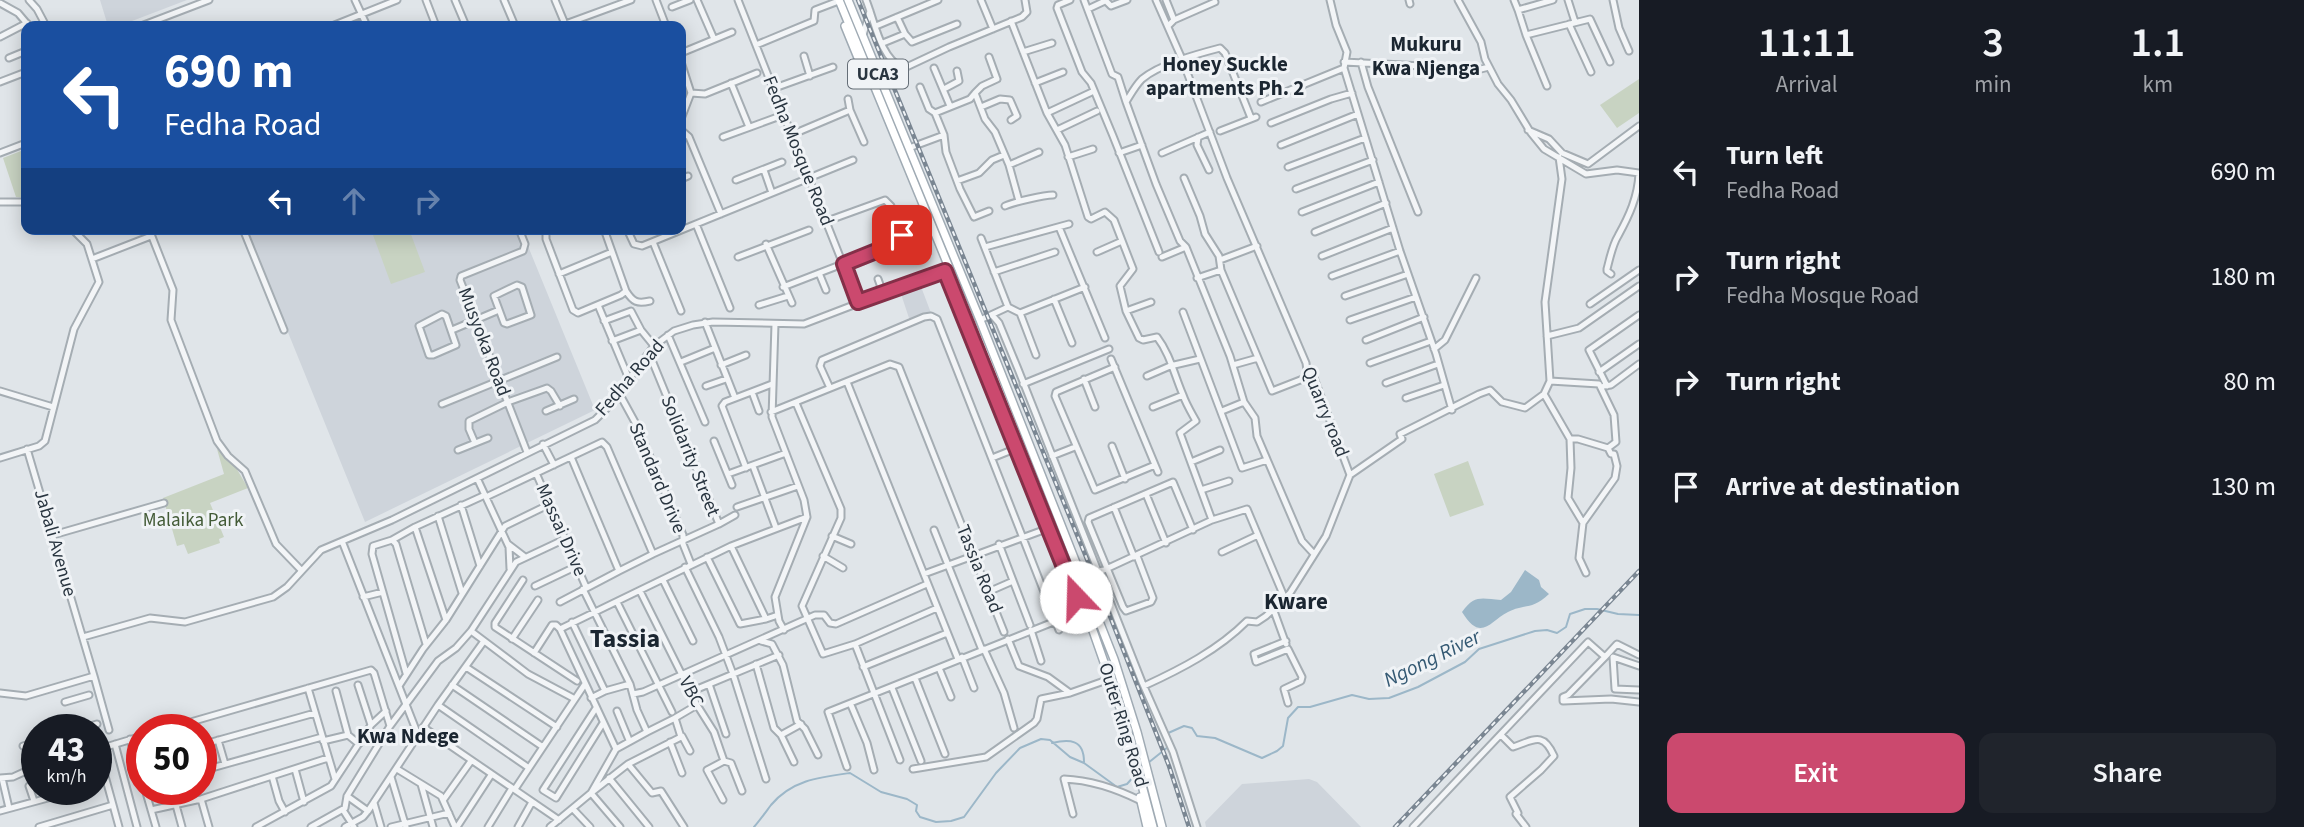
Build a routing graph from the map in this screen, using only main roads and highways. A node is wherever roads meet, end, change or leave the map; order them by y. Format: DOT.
graph roads {
  1 [pos="848,0"];
  2 [pos="837,1"];
  3 [pos="912,183"];
  4 [pos="1098,650"];
  5 [pos="1124,729"];
  6 [pos="1141,795"];
  7 [pos="1147,827"];
  8 [pos="1153,827"];
  9 [pos="1164,827"];
  1 -- 9 [label="main road, Outer Ring Road / UCA3"];
  2 -- 3 [label="main road, Outer Ring Road / UCA3"];
  3 -- 4 [label="main road, UCA3"];
  3 -- 4 [label="main road, Outer Ring Road / UCA3"];
  4 -- 5 [label="main road, Outer Ring Road / UCA3"];
  4 -- 5 [label="main road, UCA3"];
  5 -- 6 [label="main road, UCA3"];
  6 -- 7 [label="main road, UCA3"];
  6 -- 8 [label="main road, Outer Ring Road / UCA3"];
}
